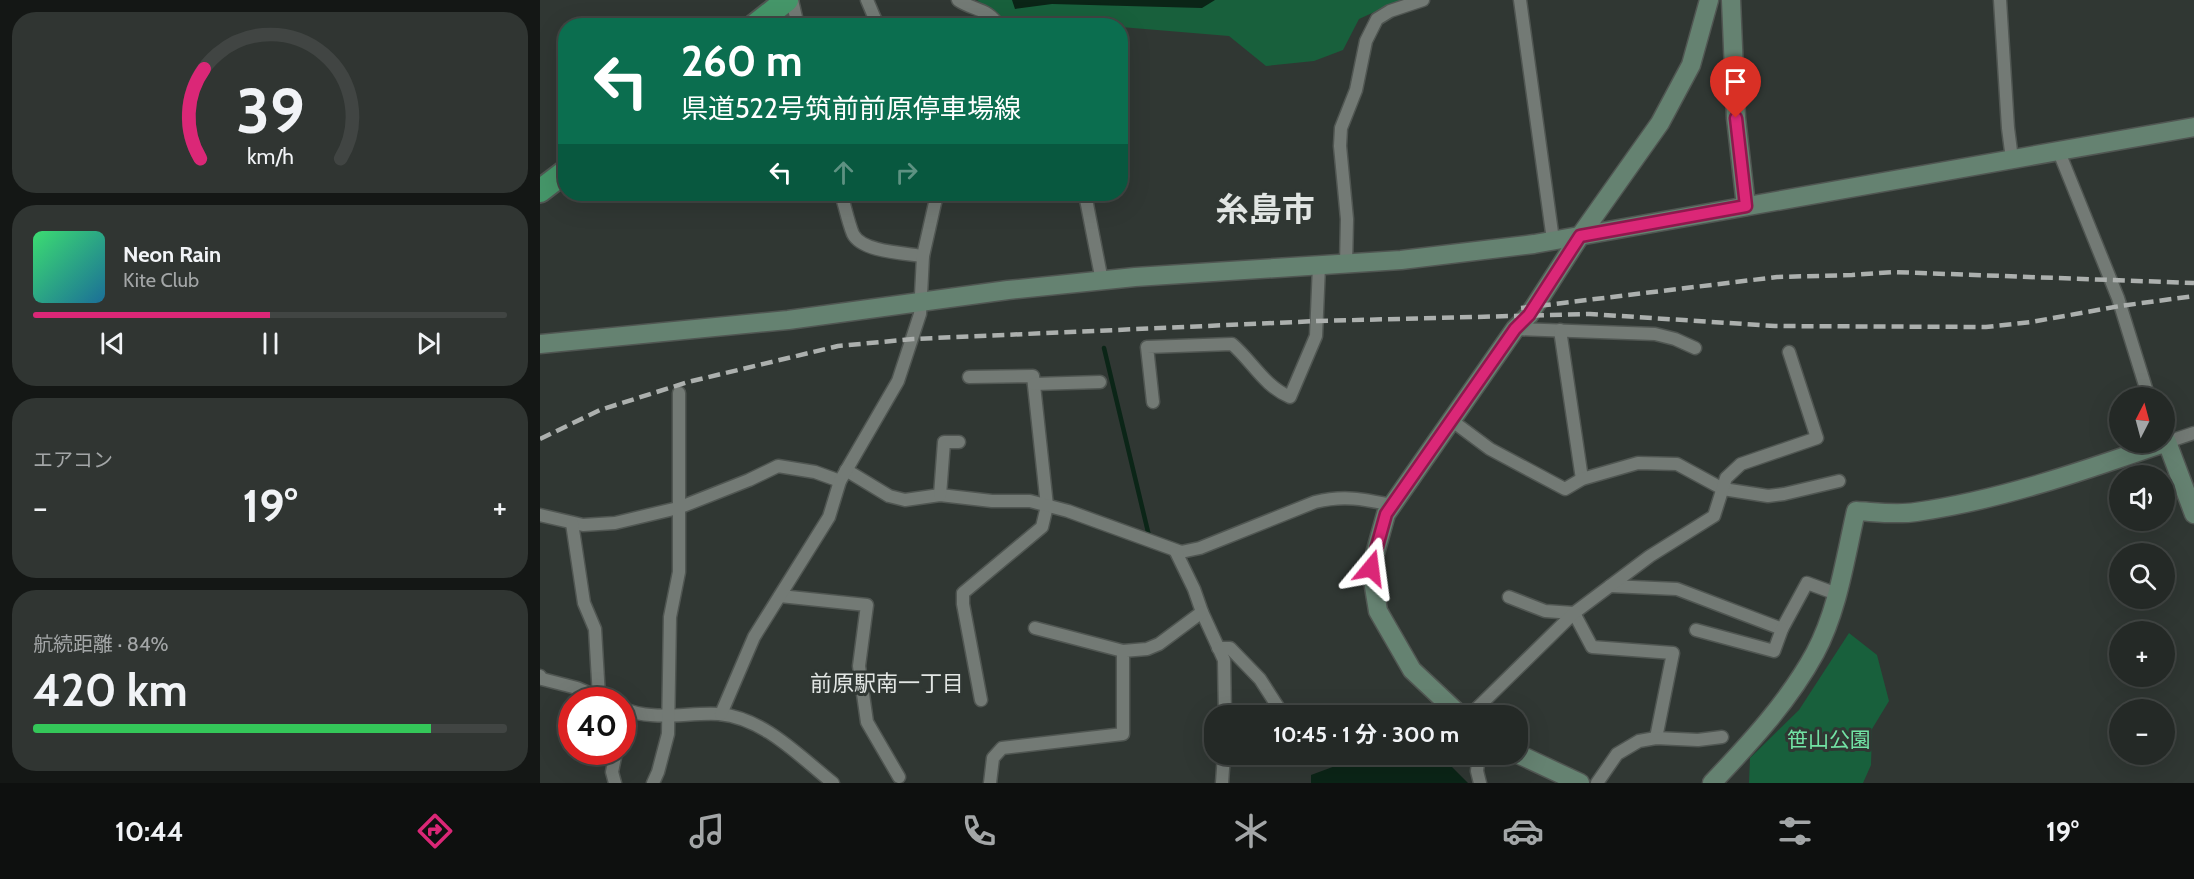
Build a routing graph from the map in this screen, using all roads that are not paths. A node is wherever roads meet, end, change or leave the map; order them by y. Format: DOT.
graph roads {
  1 [pos="787,0"];
  2 [pos="792,0"];
  3 [pos="867,0"];
  4 [pos="958,0"];
  5 [pos="1423,0"];
  6 [pos="1520,0"];
  7 [pos="1709,0"];
  8 [pos="1731,0"];
  9 [pos="2000,0"];
  10 [pos="764,18"];
  11 [pos="796,18"];
  12 [pos="875,18"];
  13 [pos="993,18"];
  14 [pos="2194,127"];
  15 [pos="2059,152"];
  16 [pos="2012,159"];
  17 [pos="558,177"];
  18 [pos="540,191"];
  19 [pos="843,201"];
  20 [pos="935,201"];
  21 [pos="1086,201"];
  22 [pos="1746,206"];
  23 [pos="1580,236"];
  24 [pos="1553,240"];
  25 [pos="923,256"];
  26 [pos="1346,265"];
  27 [pos="1319,266"];
  28 [pos="1102,281"];
  29 [pos="922,302"];
  30 [pos="1515,329"];
  31 [pos="1560,330"];
  32 [pos="540,344"];
  33 [pos="1695,348"];
  34 [pos="1789,352"];
  35 [pos="969,376"];
  36 [pos="1100,382"];
  37 [pos="1034,384"];
  38 [pos="2146,387"];
  39 [pos="679,393"];
  40 [pos="1153,402"];
  41 [pos="1451,420"];
  42 [pos="2194,433"];
  43 [pos="2175,437"];
  44 [pos="959,442"];
  45 [pos="2130,453"];
  46 [pos="2171,453"];
  47 [pos="843,476"];
  48 [pos="1582,479"];
  49 [pos="1839,482"];
  50 [pos="1723,489"];
  51 [pos="940,495"];
  52 [pos="1392,505"];
  53 [pos="1047,506"];
  54 [pos="678,508"];
  55 [pos="2194,514"];
  56 [pos="540,515"];
  57 [pos="572,523"];
  58 [pos="1176,552"];
  59 [pos="1610,586"];
  60 [pos="1837,594"];
  61 [pos="780,596"];
  62 [pos="1509,597"];
  63 [pos="1202,612"];
  64 [pos="1574,613"];
  65 [pos="1035,628"];
  66 [pos="1782,629"];
  67 [pos="1696,630"];
  68 [pos="1218,648"];
  69 [pos="1123,651"];
  70 [pos="541,680"];
  71 [pos="573,687"];
  72 [pos="601,687"];
  73 [pos="981,700"];
  74 [pos="1226,705"];
  75 [pos="1277,705"];
  76 [pos="1449,705"];
  77 [pos="1480,705"];
  78 [pos="636,713"];
  79 [pos="721,714"];
  80 [pos="669,715"];
  81 [pos="1722,737"];
  82 [pos="1656,738"];
  83 [pos="1528,759"];
  84 [pos="613,765"];
  85 [pos="1223,765"];
  86 [pos="1478,765"];
  87 [pos="899,777"];
  88 [pos="615,783"];
  89 [pos="653,783"];
  90 [pos="833,783"];
  91 [pos="990,783"];
  92 [pos="1222,783"];
  93 [pos="1480,783"];
  94 [pos="1580,783"];
  95 [pos="1597,783"];
  96 [pos="1712,783"];
  1 -- 10 [label="highway"];
  2 -- 11 [label="street"];
  3 -- 12 [label="street"];
  4 -- 13 [label="street"];
  5 -- 26 [label="street"];
  6 -- 24 [label="street"];
  7 -- 23 [label="street"];
  8 -- 22 [label="street"];
  9 -- 16 [label="street"];
  14 -- 15 [label="street"];
  15 -- 16 [label="street"];
  15 -- 38 [label="street"];
  16 -- 22 [label="street"];
  17 -- 18 [label="highway"];
  19 -- 25 [label="street"];
  20 -- 25 [label="street"];
  21 -- 28 [label="street"];
  22 -- 23 [label="street"];
  23 -- 24 [label="street"];
  23 -- 30 [label="street"];
  24 -- 26 [label="street"];
  25 -- 29 [label="street"];
  26 -- 27 [label="street"];
  27 -- 28 [label="street"];
  27 -- 40 [label="street"];
  28 -- 29 [label="street"];
  29 -- 32 [label="street"];
  29 -- 47 [label="street"];
  30 -- 31 [label="street"];
  30 -- 41 [label="street"];
  31 -- 33 [label="street"];
  31 -- 48 [label="street"];
  34 -- 50 [label="street"];
  35 -- 37 [label="street"];
  36 -- 37 [label="street"];
  37 -- 53 [label="street"];
  39 -- 54 [label="street"];
  41 -- 48 [label="street"];
  41 -- 52 [label="street"];
  42 -- 43 [label="street"];
  44 -- 51 [label="street"];
  45 -- 60 [label="street"];
  46 -- 55 [label="street"];
  47 -- 51 [label="street"];
  47 -- 54 [label="street"];
  47 -- 61 [label="street"];
  48 -- 50 [label="street"];
  49 -- 50 [label="street"];
  50 -- 59 [label="street"];
  51 -- 53 [label="street"];
  52 -- 58 [label="street"];
  52 -- 76 [label="street"];
  53 -- 58 [label="street"];
  53 -- 73 [label="street"];
  54 -- 57 [label="street"];
  54 -- 80 [label="street"];
  56 -- 57 [label="street"];
  57 -- 72 [label="street"];
  58 -- 63 [label="street"];
  59 -- 64 [label="street"];
  59 -- 66 [label="street"];
  60 -- 66 [label="street"];
  60 -- 96 [label="street"];
  61 -- 79 [label="street"];
  61 -- 87 [label="street"];
  62 -- 64 [label="street"];
  63 -- 68 [label="street"];
  63 -- 69 [label="street"];
  64 -- 77 [label="street"];
  64 -- 82 [label="street"];
  65 -- 69 [label="street"];
  66 -- 67 [label="street"];
  68 -- 74 [label="street"];
  68 -- 75 [label="street"];
  69 -- 91 [label="street"];
  70 -- 71 [label="street"];
  78 -- 80 [label="street"];
  79 -- 80 [label="street"];
  79 -- 90 [label="street"];
  80 -- 89 [label="street"];
  81 -- 82 [label="street"];
  82 -- 95 [label="street"];
  83 -- 94 [label="street"];
  84 -- 88 [label="street"];
  85 -- 92 [label="street"];
  86 -- 93 [label="street"];
}
